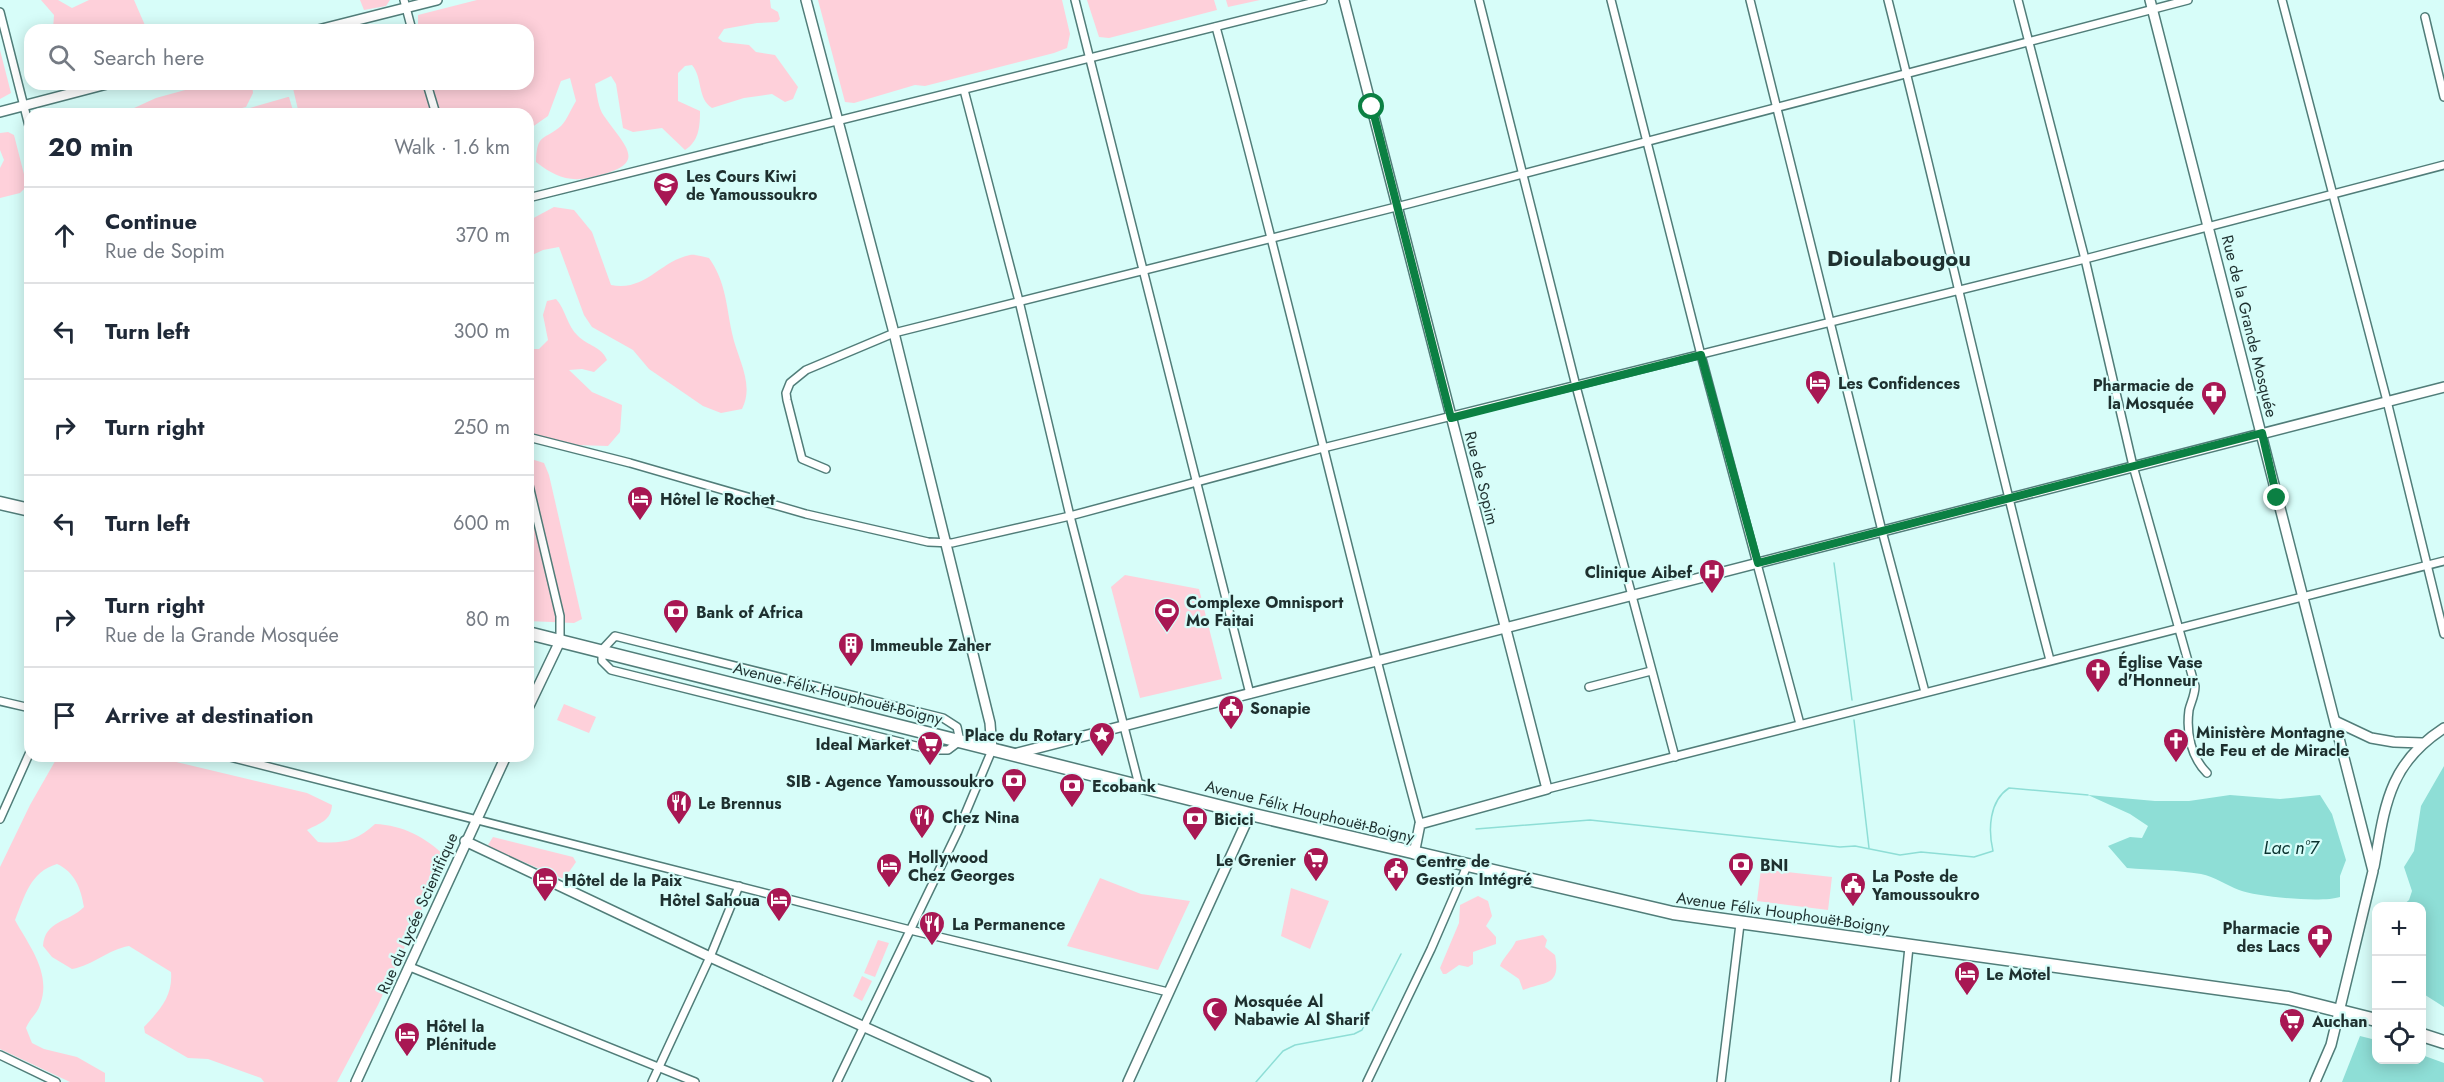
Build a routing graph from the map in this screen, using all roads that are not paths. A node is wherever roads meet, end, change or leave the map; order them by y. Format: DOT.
graph roads {
  1 [pos="437,0"];
  2 [pos="806,0"];
  3 [pos="1075,0"];
  4 [pos="1323,0"];
  5 [pos="1344,0"];
  6 [pos="1479,0"];
  7 [pos="1611,0"];
  8 [pos="1750,0"];
  9 [pos="1888,0"];
  10 [pos="2018,0"];
  11 [pos="2150,0"];
  12 [pos="2188,0"];
  13 [pos="2282,0"];
  14 [pos="405,4"];
  15 [pos="2152,11"];
  16 [pos="0,12"];
  17 [pos="2425,17"];
  18 [pos="338,24"];
  19 [pos="410,24"];
  20 [pos="1216,27"];
  21 [pos="2029,43"];
  22 [pos="1090,58"];
  23 [pos="1907,74"];
  24 [pos="83,90"];
  25 [pos="429,90"];
  26 [pos="964,90"];
  27 [pos="2444,97"];
  28 [pos="24,105"];
  29 [pos="25,108"];
  30 [pos="434,108"];
  31 [pos="1778,108"];
  32 [pos="0,112"];
  33 [pos="837,120"];
  34 [pos="1647,142"];
  35 [pos="2444,165"];
  36 [pos="1525,173"];
  37 [pos="2332,194"];
  38 [pos="534,196"];
  39 [pos="1398,206"];
  40 [pos="2209,226"];
  41 [pos="1273,236"];
  42 [pos="2085,259"];
  43 [pos="1144,270"];
  44 [pos="1961,291"];
  45 [pos="1019,301"];
  46 [pos="1830,323"];
  47 [pos="894,333"];
  48 [pos="1701,355"];
  49 [pos="1576,386"];
  50 [pos="2444,387"];
  51 [pos="2387,401"];
  52 [pos="1451,418"];
  53 [pos="2262,433"];
  54 [pos="534,439"];
  55 [pos="1323,448"];
  56 [pos="2133,466"];
  57 [pos="826,469"];
  58 [pos="1196,482"];
  59 [pos="2007,499"];
  60 [pos="0,503"];
  61 [pos="534,506"];
  62 [pos="24,509"];
  63 [pos="1070,516"];
  64 [pos="1882,531"];
  65 [pos="944,544"];
  66 [pos="2444,561"];
  67 [pos="1758,563"];
  68 [pos="2427,566"];
  69 [pos="1632,595"];
  70 [pos="2303,597"];
  71 [pos="2181,627"];
  72 [pos="1505,628"];
  73 [pos="534,634"];
  74 [pos="2444,634"];
  75 [pos="560,641"];
  76 [pos="602,651"];
  77 [pos="2050,660"];
  78 [pos="1376,661"];
  79 [pos="1651,671"];
  80 [pos="1589,687"];
  81 [pos="1925,692"];
  82 [pos="1250,693"];
  83 [pos="534,695"];
  84 [pos="0,701"];
  85 [pos="24,707"];
  86 [pos="2335,722"];
  87 [pos="1800,724"];
  88 [pos="1123,726"];
  89 [pos="2444,728"];
  90 [pos="960,741"];
  91 [pos="2422,743"];
  92 [pos="992,750"];
  93 [pos="1013,754"];
  94 [pos="1675,757"];
  95 [pos="26,762"];
  96 [pos="250,762"];
  97 [pos="503,762"];
  98 [pos="2207,773"];
  99 [pos="1139,785"];
  100 [pos="1547,789"];
  101 [pos="1250,814"];
  102 [pos="0,819"];
  103 [pos="476,819"];
  104 [pos="1420,824"];
  105 [pos="465,841"];
  106 [pos="1414,854"];
  107 [pos="1467,866"];
  108 [pos="2373,872"];
  109 [pos="739,886"];
  110 [pos="1740,924"];
  111 [pos="910,930"];
  112 [pos="1909,947"];
  113 [pos="710,957"];
  114 [pos="410,967"];
  115 [pos="1168,992"];
  116 [pos="2340,1010"];
  117 [pos="2372,1019"];
  118 [pos="863,1026"];
  119 [pos="2426,1037"];
  120 [pos="2444,1042"];
  121 [pos="0,1055"];
  122 [pos="660,1066"];
  123 [pos="56,1082"];
  124 [pos="358,1082"];
  125 [pos="652,1082"];
  126 [pos="695,1082"];
  127 [pos="837,1082"];
  128 [pos="986,1082"];
  129 [pos="1128,1082"];
  130 [pos="1367,1082"];
  131 [pos="1721,1082"];
  132 [pos="1895,1082"];
  133 [pos="2315,1082"];
  1 -- 14 [label="street"];
  2 -- 33 [label="street"];
  3 -- 22 [label="street"];
  4 -- 20 [label="street"];
  5 -- 39 [label="street, Rue de Sopim"];
  6 -- 36 [label="street"];
  7 -- 34 [label="street"];
  8 -- 31 [label="street"];
  9 -- 23 [label="street"];
  10 -- 21 [label="street"];
  11 -- 15 [label="street, Rue de la Grande Mosquée"];
  12 -- 15 [label="street"];
  13 -- 37 [label="street"];
  14 -- 18 [label="street"];
  14 -- 19 [label="street"];
  15 -- 21 [label="street"];
  15 -- 40 [label="street, Rue de la Grande Mosquée"];
  16 -- 28 [label="street"];
  17 -- 27 [label="street"];
  20 -- 22 [label="street"];
  20 -- 41 [label="street"];
  21 -- 23 [label="street"];
  21 -- 42 [label="street"];
  22 -- 26 [label="street"];
  22 -- 43 [label="street"];
  23 -- 31 [label="street"];
  23 -- 44 [label="street"];
  24 -- 28 [label="street"];
  25 -- 30 [label="street"];
  26 -- 33 [label="street"];
  26 -- 45 [label="street"];
  28 -- 29 [label="street"];
  28 -- 32 [label="street"];
  31 -- 34 [label="street"];
  31 -- 46 [label="street"];
  33 -- 38 [label="street"];
  33 -- 47 [label="street"];
  34 -- 36 [label="street"];
  34 -- 48 [label="street"];
  35 -- 37 [label="street"];
  36 -- 39 [label="street"];
  36 -- 49 [label="street"];
  37 -- 40 [label="street"];
  37 -- 51 [label="street"];
  39 -- 41 [label="street"];
  39 -- 52 [label="street, Rue de Sopim"];
  40 -- 42 [label="street"];
  40 -- 53 [label="street, Rue de la Grande Mosquée"];
  41 -- 43 [label="street"];
  41 -- 55 [label="street"];
  42 -- 44 [label="street"];
  42 -- 56 [label="street"];
  43 -- 45 [label="street"];
  43 -- 58 [label="street"];
  44 -- 46 [label="street"];
  44 -- 59 [label="street"];
  45 -- 47 [label="street"];
  45 -- 63 [label="street"];
  46 -- 48 [label="street"];
  46 -- 64 [label="street"];
  47 -- 57 [label="street"];
  47 -- 65 [label="street"];
  48 -- 49 [label="street"];
  48 -- 67 [label="street"];
  49 -- 52 [label="street"];
  49 -- 69 [label="street"];
  50 -- 51 [label="street"];
  51 -- 53 [label="street"];
  51 -- 68 [label="street"];
  52 -- 55 [label="street"];
  52 -- 72 [label="street, Rue de Sopim"];
  53 -- 56 [label="street"];
  53 -- 70 [label="street, Rue de la Grande Mosquée"];
  54 -- 65 [label="street"];
  55 -- 58 [label="street"];
  55 -- 78 [label="street"];
  56 -- 59 [label="street"];
  56 -- 71 [label="street"];
  58 -- 63 [label="street"];
  58 -- 82 [label="street"];
  59 -- 64 [label="street"];
  59 -- 77 [label="street"];
  60 -- 62 [label="highway"];
  61 -- 75 [label="street"];
  63 -- 65 [label="street"];
  63 -- 88 [label="street"];
  64 -- 67 [label="street"];
  64 -- 81 [label="street"];
  65 -- 92 [label="street"];
  66 -- 68 [label="street"];
  67 -- 69 [label="street"];
  67 -- 87 [label="street"];
  68 -- 70 [label="street"];
  68 -- 74 [label="street"];
  69 -- 72 [label="street"];
  69 -- 79 [label="street"];
  70 -- 71 [label="street"];
  70 -- 86 [label="street, Rue de la Grande Mosquée"];
  71 -- 77 [label="street"];
  71 -- 98 [label="street"];
  72 -- 78 [label="street"];
  72 -- 100 [label="street, Rue de Sopim"];
  73 -- 75 [label="highway, Avenue Félix Houphouët-Boigny"];
  75 -- 76 [label="highway, Avenue Félix Houphouët-Boigny"];
  75 -- 83 [label="street"];
  76 -- 90 [label="highway, Avenue Félix Houphouët-Boigny"];
  76 -- 90 [label="street"];
  77 -- 81 [label="street"];
  78 -- 82 [label="street"];
  78 -- 104 [label="street"];
  79 -- 80 [label="street"];
  79 -- 94 [label="street"];
  81 -- 87 [label="street"];
  82 -- 88 [label="street"];
  84 -- 85 [label="street"];
  86 -- 91 [label="street"];
  86 -- 108 [label="street, Rue de la Grande Mosquée"];
  87 -- 94 [label="street"];
  88 -- 93 [label="street"];
  88 -- 99 [label="street"];
  89 -- 91 [label="street"];
  90 -- 92 [label="highway, Avenue Félix Houphouët-Boigny"];
  91 -- 108 [label="street"];
  92 -- 93 [label="highway, Avenue Félix Houphouët-Boigny"];
  92 -- 111 [label="street"];
  93 -- 99 [label="highway, Avenue Félix Houphouët-Boigny"];
  94 -- 100 [label="street"];
  95 -- 102 [label="street"];
  96 -- 103 [label="street"];
  97 -- 103 [label="street, Rue du Lycée Scientifique"];
  99 -- 101 [label="highway, Avenue Félix Houphouët-Boigny"];
  100 -- 104 [label="street"];
  101 -- 106 [label="highway, Avenue Félix Houphouët-Boigny"];
  101 -- 115 [label="street"];
  103 -- 105 [label="street, Rue du Lycée Scientifique"];
  103 -- 109 [label="street"];
  104 -- 106 [label="street"];
  105 -- 113 [label="street"];
  105 -- 114 [label="street, Rue du Lycée Scientifique"];
  106 -- 107 [label="highway, Avenue Félix Houphouët-Boigny"];
  107 -- 110 [label="highway, Avenue Félix Houphouët-Boigny"];
  107 -- 130 [label="street"];
  108 -- 116 [label="street, Rue de la Grande Mosquée"];
  109 -- 111 [label="street"];
  109 -- 113 [label="street"];
  110 -- 112 [label="highway, Avenue Félix Houphouët-Boigny"];
  110 -- 131 [label="street"];
  111 -- 115 [label="street"];
  111 -- 118 [label="street"];
  112 -- 116 [label="highway, Avenue Félix Houphouët-Boigny"];
  112 -- 132 [label="street"];
  113 -- 118 [label="street"];
  113 -- 122 [label="street"];
  114 -- 122 [label="street"];
  114 -- 124 [label="street, Rue du Lycée Scientifique"];
  115 -- 129 [label="street"];
  116 -- 117 [label="highway, Avenue Félix Houphouët-Boigny"];
  116 -- 133 [label="street, Rue de la Grande Mosquée"];
  118 -- 127 [label="street"];
  118 -- 128 [label="street"];
  119 -- 120 [label="highway"];
  121 -- 123 [label="street"];
  122 -- 125 [label="street"];
  122 -- 126 [label="street"];
}
